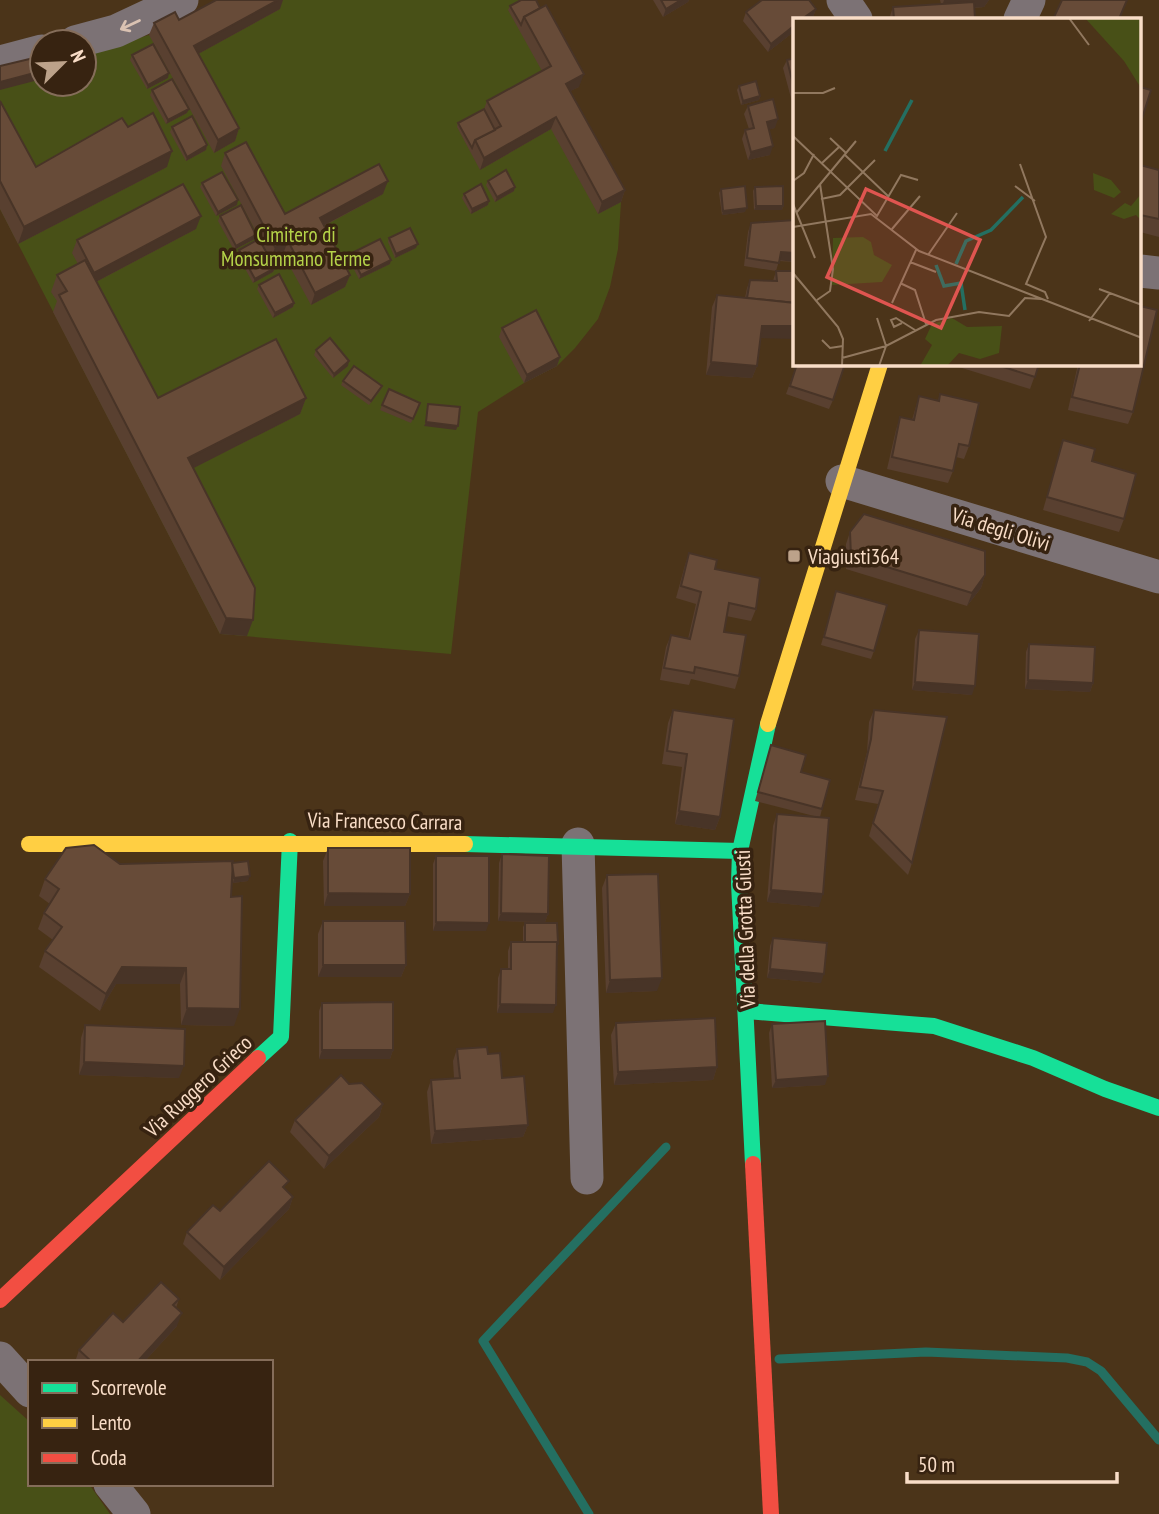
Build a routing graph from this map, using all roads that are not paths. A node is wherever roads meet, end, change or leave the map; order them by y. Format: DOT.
graph roads {
  1 [pos="182,0"];
  2 [pos="843,0"];
  3 [pos="1029,0"];
  4 [pos="855,18"];
  5 [pos="1020,18"];
  6 [pos="98,36"];
  7 [pos="28,55"];
  8 [pos="0,62"];
  9 [pos="879,366"];
  10 [pos="842,481"];
  11 [pos="1159,577"];
  12 [pos="290,841"];
  13 [pos="29,844"];
  14 [pos="578,844"];
  15 [pos="740,851"];
  16 [pos="747,1011"];
  17 [pos="1159,1108"];
  18 [pos="587,1178"];
  19 [pos="0,1300"];
  20 [pos="0,1358"];
  21 [pos="28,1389"];
  22 [pos="112,1486"];
  23 [pos="134,1514"];
  24 [pos="771,1514"];
  1 -- 6 [label="street, one-way"];
  2 -- 4 [label="street"];
  3 -- 5 [label="street"];
  7 -- 8 [label="street"];
  9 -- 10 [label="street, Via della Grotta Giusti"];
  10 -- 11 [label="street, Via degli Olivi"];
  10 -- 15 [label="street, Via della Grotta Giusti"];
  12 -- 13 [label="street, Via Francesco Carrara"];
  12 -- 14 [label="street, Via Francesco Carrara"];
  12 -- 19 [label="street, Via Ruggero Grieco"];
  14 -- 15 [label="street, Via Francesco Carrara"];
  14 -- 18 [label="street"];
  15 -- 16 [label="street, Via della Grotta Giusti"];
  16 -- 17 [label="street"];
  16 -- 24 [label="street, Via della Grotta Giusti"];
  20 -- 21 [label="street"];
  22 -- 23 [label="street"];
}
